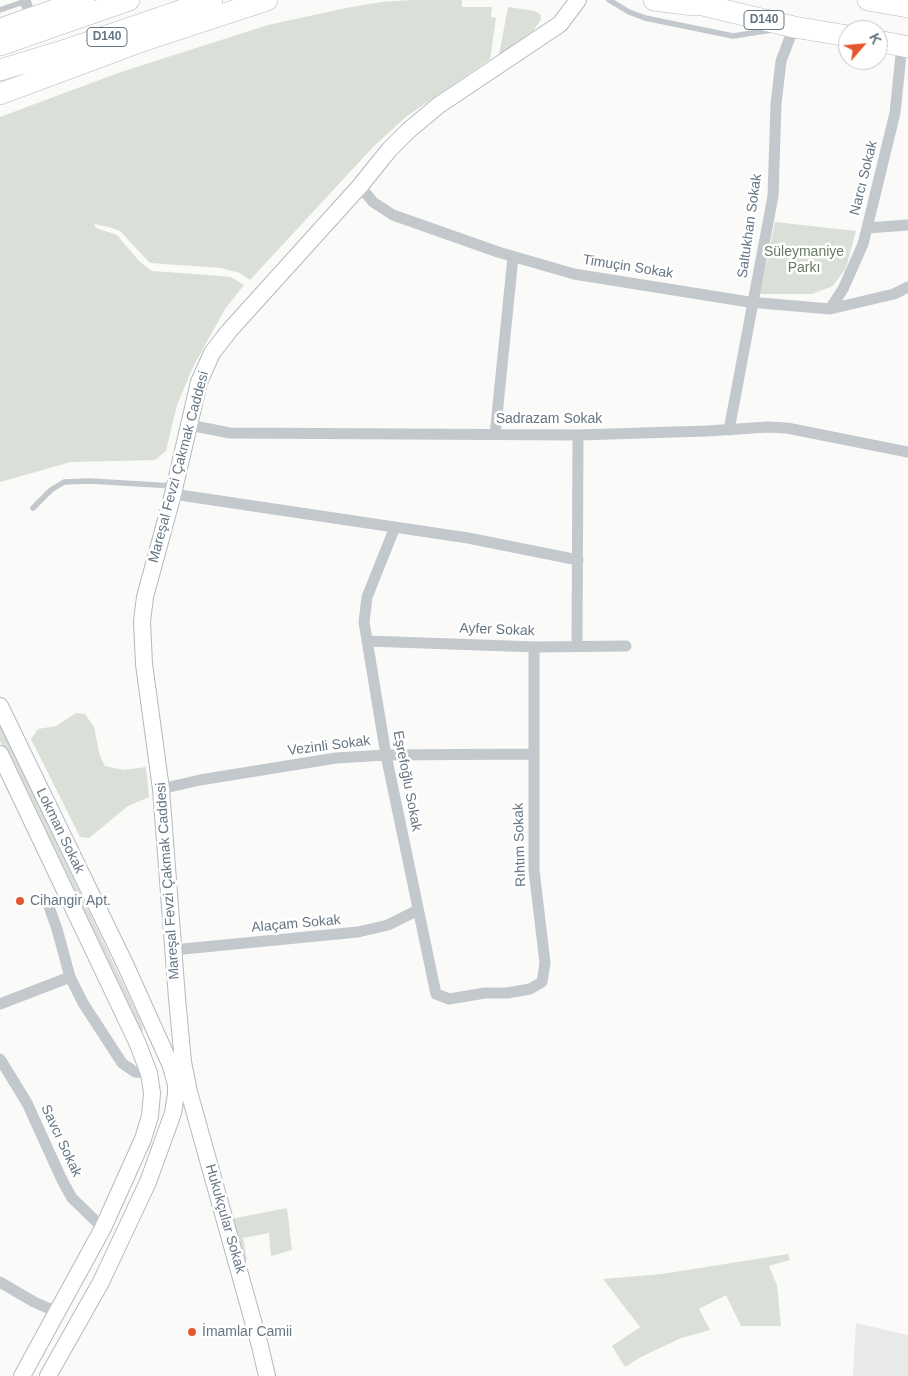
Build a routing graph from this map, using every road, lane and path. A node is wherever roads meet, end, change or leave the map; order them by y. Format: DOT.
graph roads {
  1 [pos="84,0"];
  2 [pos="129,0"];
  3 [pos="212,0"];
  4 [pos="267,0"];
  5 [pos="578,0"];
  6 [pos="609,0"];
  7 [pos="654,0"];
  8 [pos="682,0"];
  9 [pos="875,0"];
  10 [pos="28,5"];
  11 [pos="908,7"];
  12 [pos="719,8"];
  13 [pos="0,10"];
  14 [pos="794,27"];
  15 [pos="0,29"];
  16 [pos="838,34"];
  17 [pos="888,43"];
  18 [pos="0,45"];
  19 [pos="905,46"];
  20 [pos="0,70"];
  21 [pos="0,94"];
  22 [pos="360,186"];
  23 [pos="908,225"];
  24 [pos="867,228"];
  25 [pos="513,257"];
  26 [pos="908,287"];
  27 [pos="754,302"];
  28 [pos="830,309"];
  29 [pos="189,425"];
  30 [pos="729,430"];
  31 [pos="495,435"];
  32 [pos="578,435"];
  33 [pos="908,452"];
  34 [pos="174,490"];
  35 [pos="33,508"];
  36 [pos="395,527"];
  37 [pos="578,560"];
  38 [pos="367,642"];
  39 [pos="576,646"];
  40 [pos="626,646"];
  41 [pos="534,647"];
  42 [pos="0,706"];
  43 [pos="0,754"];
  44 [pos="533,754"];
  45 [pos="386,755"];
  46 [pos="161,789"];
  47 [pos="46,901"];
  48 [pos="418,910"];
  49 [pos="173,950"];
  50 [pos="70,977"];
  51 [pos="485,993"];
  52 [pos="0,1004"];
  53 [pos="0,1059"];
  54 [pos="177,1064"];
  55 [pos="149,1072"];
  56 [pos="103,1228"];
  57 [pos="0,1282"];
  58 [pos="57,1312"];
  59 [pos="22,1376"];
  60 [pos="48,1376"];
  61 [pos="267,1376"];
  1 -- 10 [label="highway"];
  2 -- 18 [label="highway, D140"];
  3 -- 20 [label="highway, D140"];
  4 -- 21 [label="highway"];
  5 -- 22 [label="street, Mareşal Fevzi Çakmak Caddesi"];
  6 -- 14 [label="lane"];
  7 -- 12 [label="highway"];
  8 -- 12 [label="highway, D140"];
  9 -- 11 [label="highway"];
  10 -- 13 [label="lane"];
  10 -- 15 [label="highway"];
  12 -- 14 [label="highway, D140"];
  14 -- 16 [label="highway, D140"];
  14 -- 27 [label="street, Saltukhan Sokak"];
  17 -- 19 [label="highway"];
  19 -- 24 [label="street, Narcı Sokak"];
  22 -- 25 [label="street, Timuçin Sokak"];
  22 -- 29 [label="street, Mareşal Fevzi Çakmak Caddesi"];
  23 -- 24 [label="street"];
  24 -- 28 [label="street, Narcı Sokak"];
  25 -- 27 [label="street, Timuçin Sokak"];
  25 -- 31 [label="street"];
  26 -- 28 [label="street, Timuçin Sokak"];
  27 -- 28 [label="street, Timuçin Sokak"];
  27 -- 30 [label="street, Saltukhan Sokak"];
  29 -- 31 [label="street, Sadrazam Sokak"];
  29 -- 34 [label="street, Mareşal Fevzi Çakmak Caddesi"];
  30 -- 32 [label="street, Sadrazam Sokak"];
  30 -- 33 [label="street, Sadrazam Sokak"];
  31 -- 32 [label="street, Sadrazam Sokak"];
  32 -- 37 [label="street"];
  34 -- 35 [label="lane"];
  34 -- 36 [label="street"];
  34 -- 46 [label="street, Mareşal Fevzi Çakmak Caddesi"];
  36 -- 37 [label="street"];
  36 -- 38 [label="street, Eşrefoğlu Sokak"];
  37 -- 39 [label="street"];
  38 -- 41 [label="street, Ayfer Sokak"];
  38 -- 45 [label="street, Eşrefoğlu Sokak"];
  39 -- 40 [label="street, Ayfer Sokak"];
  39 -- 41 [label="street, Ayfer Sokak"];
  41 -- 44 [label="street, Rıhtım Sokak"];
  42 -- 54 [label="street, Lokman Sokak"];
  43 -- 55 [label="street, Lokman Sokak"];
  44 -- 45 [label="street, Vezinli Sokak"];
  44 -- 51 [label="street, Rıhtım Sokak"];
  45 -- 46 [label="street, Vezinli Sokak"];
  45 -- 48 [label="street, Eşrefoğlu Sokak"];
  46 -- 49 [label="street, Mareşal Fevzi Çakmak Caddesi"];
  47 -- 50 [label="street"];
  48 -- 49 [label="street, Alaçam Sokak"];
  48 -- 51 [label="street, Eşrefoğlu Sokak"];
  49 -- 54 [label="street, Mareşal Fevzi Çakmak Caddesi"];
  50 -- 52 [label="street"];
  50 -- 55 [label="street"];
  53 -- 56 [label="street, Savcı Sokak"];
  54 -- 55 [label="street"];
  54 -- 60 [label="street, Mareşal Fevzi Çakmak Caddesi"];
  54 -- 61 [label="street, Hukukçular Sokak"];
  55 -- 56 [label="street"];
  56 -- 58 [label="street"];
  57 -- 58 [label="street"];
  58 -- 59 [label="street"];
}
